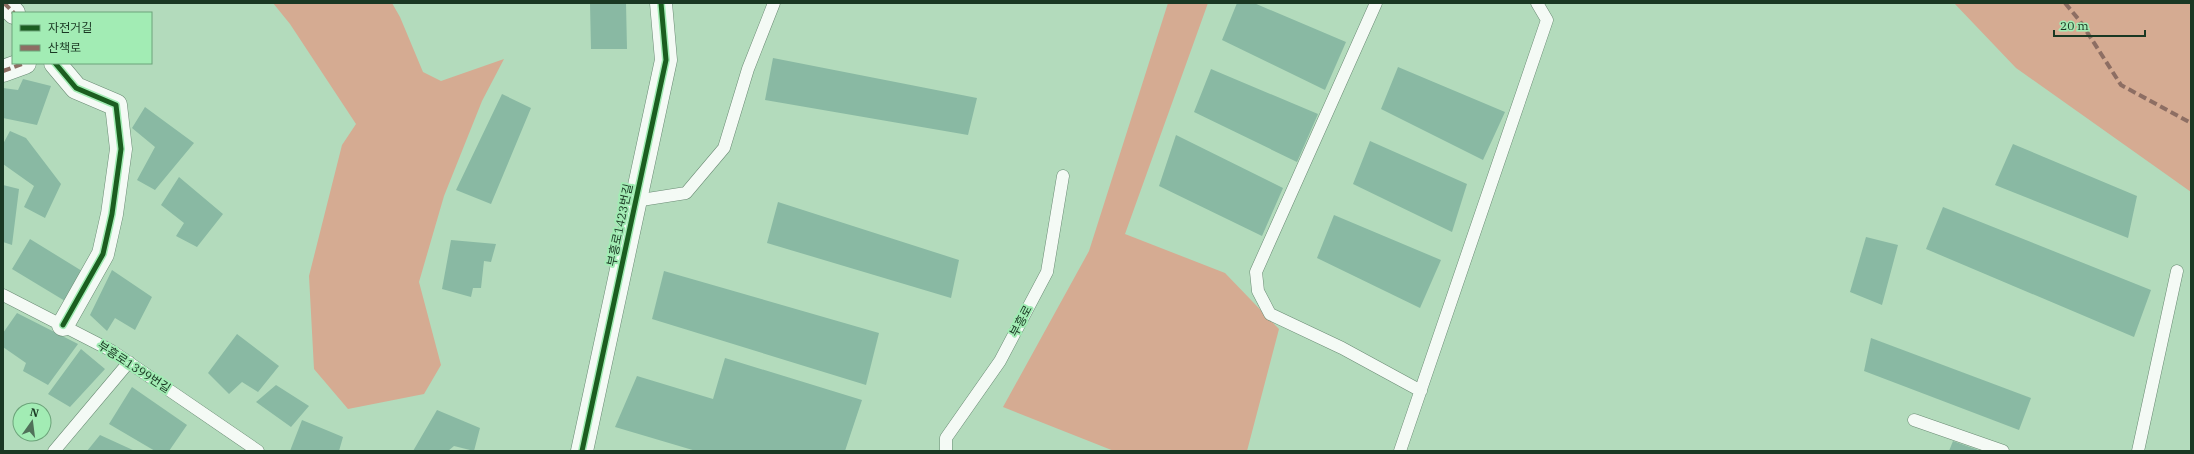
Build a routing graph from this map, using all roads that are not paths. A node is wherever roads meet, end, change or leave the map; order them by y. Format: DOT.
graph roads {
  1 [pos="4,3"];
  2 [pos="661,3"];
  3 [pos="774,3"];
  4 [pos="1376,3"];
  5 [pos="1537,3"];
  6 [pos="13,12"];
  7 [pos="22,64"];
  8 [pos="56,64"];
  9 [pos="3,71"];
  10 [pos="1063,176"];
  11 [pos="635,201"];
  12 [pos="2177,271"];
  13 [pos="3,295"];
  14 [pos="63,325"];
  15 [pos="129,362"];
  16 [pos="1421,391"];
  17 [pos="1914,420"];
  18 [pos="54,451"];
  19 [pos="258,451"];
  20 [pos="582,451"];
  21 [pos="946,451"];
  22 [pos="1400,451"];
  23 [pos="2003,451"];
  24 [pos="2138,451"];
  1 -- 6 [label="street"];
  2 -- 11 [label="street, 부흥로1423번길"];
  3 -- 11 [label="lane"];
  4 -- 16 [label="lane"];
  5 -- 16 [label="lane"];
  7 -- 9 [label="street"];
  8 -- 14 [label="street"];
  10 -- 21 [label="lane, 부흥로"];
  11 -- 20 [label="street, 부흥로1423번길"];
  12 -- 24 [label="lane"];
  13 -- 14 [label="lane, 부흥로1399번길"];
  14 -- 15 [label="lane, 부흥로1399번길"];
  15 -- 18 [label="lane"];
  15 -- 19 [label="lane, 부흥로1399번길"];
  16 -- 22 [label="lane"];
  17 -- 23 [label="lane"];
}
